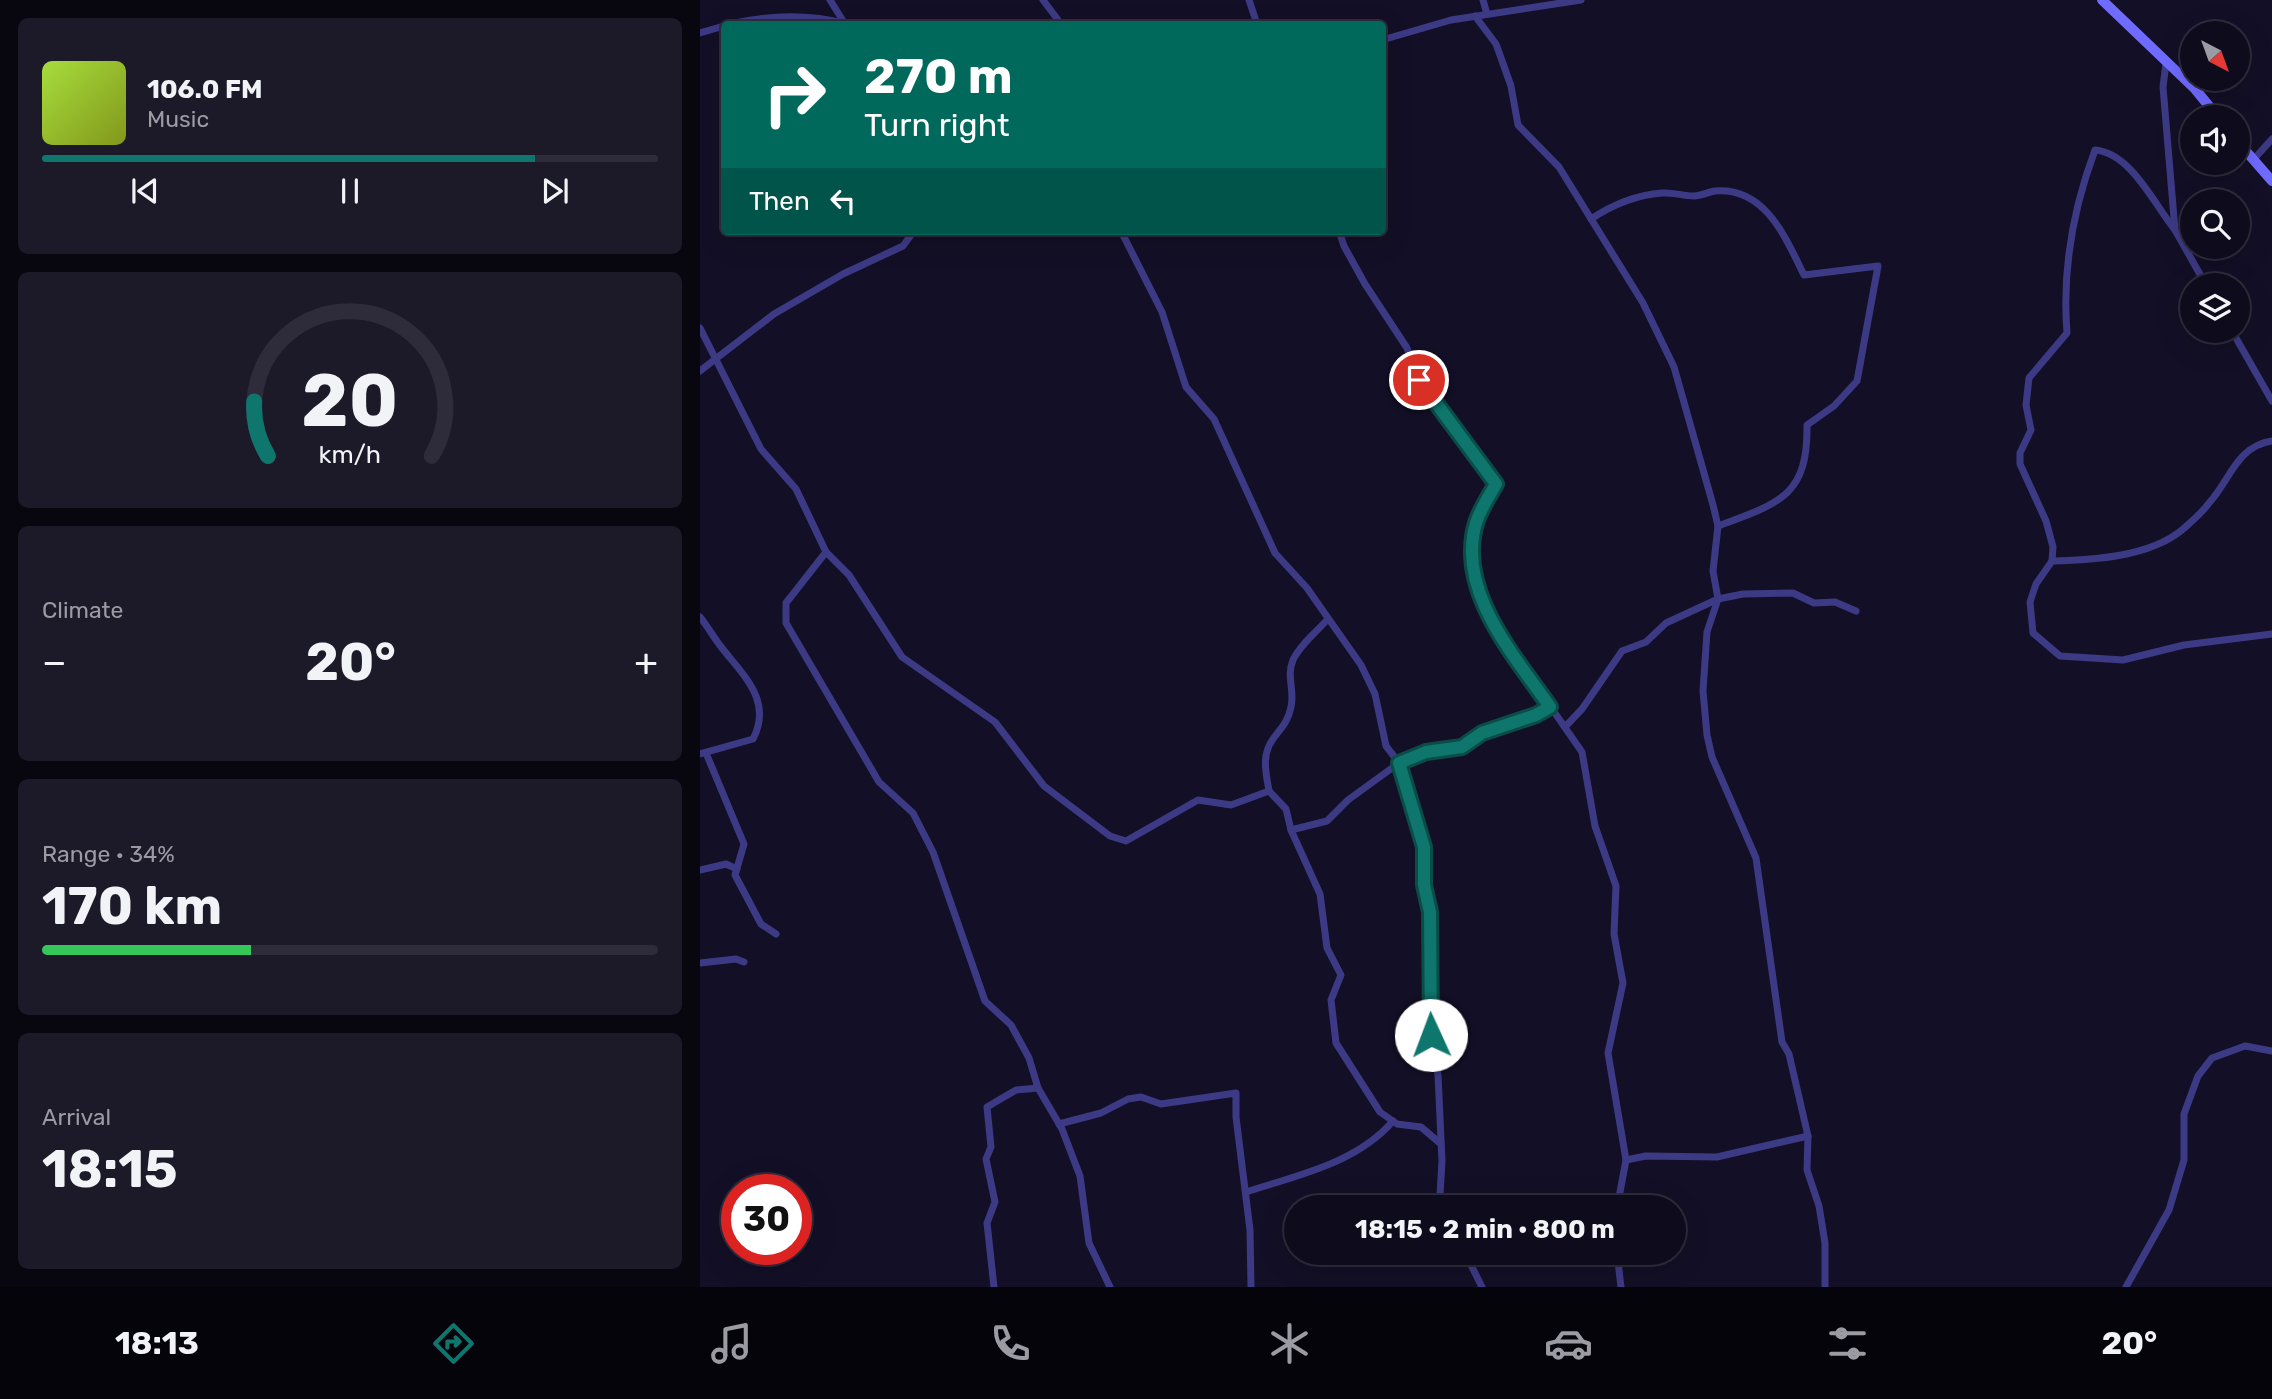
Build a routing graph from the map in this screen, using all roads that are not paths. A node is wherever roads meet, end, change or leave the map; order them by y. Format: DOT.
graph roads {
  1 [pos="830,0"];
  2 [pos="1042,0"];
  3 [pos="1250,0"];
  4 [pos="1483,0"];
  5 [pos="1581,0"];
  6 [pos="2102,0"];
  7 [pos="1487,14"];
  8 [pos="1475,16"];
  9 [pos="743,21"];
  10 [pos="826,21"];
  11 [pos="844,21"];
  12 [pos="1059,21"];
  13 [pos="1255,21"];
  14 [pos="721,27"];
  15 [pos="700,33"];
  16 [pos="1386,39"];
  17 [pos="2166,63"];
  18 [pos="2208,105"];
  19 [pos="2272,139"];
  20 [pos="2250,156"];
  21 [pos="2253,160"];
  22 [pos="2272,181"];
  23 [pos="1591,219"];
  24 [pos="2175,230"];
  25 [pos="911,235"];
  26 [pos="1123,235"];
  27 [pos="1340,235"];
  28 [pos="2199,273"];
  29 [pos="700,328"];
  30 [pos="2239,343"];
  31 [pos="718,359"];
  32 [pos="700,371"];
  33 [pos="2272,401"];
  34 [pos="2272,441"];
  35 [pos="1718,526"];
  36 [pos="826,552"];
  37 [pos="2052,561"];
  38 [pos="1718,599"];
  39 [pos="1856,611"];
  40 [pos="700,617"];
  41 [pos="1328,619"];
  42 [pos="2272,634"];
  43 [pos="1550,707"];
  44 [pos="1565,727"];
  45 [pos="703,753"];
  46 [pos="1399,763"];
  47 [pos="1269,791"];
  48 [pos="1291,830"];
  49 [pos="737,869"];
  50 [pos="700,870"];
  51 [pos="776,934"];
  52 [pos="744,962"];
  53 [pos="700,963"];
  54 [pos="2272,1051"];
  55 [pos="1038,1088"];
  56 [pos="1393,1121"];
  57 [pos="1059,1124"];
  58 [pos="1808,1136"];
  59 [pos="1441,1144"];
  60 [pos="1626,1160"];
  61 [pos="1246,1192"];
  62 [pos="1440,1195"];
  63 [pos="1619,1195"];
  64 [pos="1471,1265"];
  65 [pos="1618,1265"];
  66 [pos="994,1287"];
  67 [pos="1110,1287"];
  68 [pos="1251,1287"];
  69 [pos="1482,1287"];
  70 [pos="1621,1287"];
  71 [pos="1825,1287"];
  72 [pos="2126,1287"];
  1 -- 11 [label="street"];
  2 -- 12 [label="street"];
  3 -- 13 [label="street"];
  4 -- 7 [label="street"];
  5 -- 7 [label="street"];
  6 -- 17 [label="street"];
  7 -- 8 [label="street"];
  8 -- 16 [label="street"];
  8 -- 23 [label="street"];
  9 -- 10 [label="street"];
  14 -- 15 [label="street"];
  17 -- 18 [label="street"];
  17 -- 24 [label="street"];
  19 -- 21 [label="street"];
  20 -- 21 [label="street"];
  21 -- 22 [label="street"];
  23 -- 35 [label="street"];
  23 -- 35 [label="street"];
  24 -- 28 [label="street"];
  24 -- 37 [label="street"];
  25 -- 31 [label="street"];
  26 -- 41 [label="street"];
  27 -- 43 [label="street"];
  29 -- 31 [label="street"];
  30 -- 33 [label="street"];
  31 -- 32 [label="street"];
  31 -- 36 [label="street"];
  34 -- 37 [label="street"];
  35 -- 38 [label="street"];
  36 -- 47 [label="street"];
  36 -- 55 [label="street"];
  37 -- 42 [label="street"];
  38 -- 39 [label="street"];
  38 -- 44 [label="street"];
  38 -- 58 [label="street"];
  40 -- 45 [label="street"];
  41 -- 46 [label="street"];
  41 -- 47 [label="street"];
  43 -- 44 [label="street"];
  43 -- 46 [label="street"];
  44 -- 60 [label="street"];
  45 -- 49 [label="street"];
  46 -- 48 [label="street"];
  46 -- 59 [label="street"];
  47 -- 48 [label="street"];
  48 -- 56 [label="street"];
  49 -- 50 [label="street"];
  49 -- 51 [label="street"];
  52 -- 53 [label="street"];
  54 -- 72 [label="street"];
  55 -- 57 [label="street"];
  55 -- 66 [label="street"];
  56 -- 59 [label="street"];
  56 -- 61 [label="street"];
  57 -- 61 [label="street"];
  57 -- 67 [label="street"];
  58 -- 60 [label="street"];
  58 -- 71 [label="street"];
  59 -- 62 [label="street"];
  60 -- 63 [label="street"];
  61 -- 68 [label="street"];
  64 -- 69 [label="street"];
  65 -- 70 [label="street"];
}
